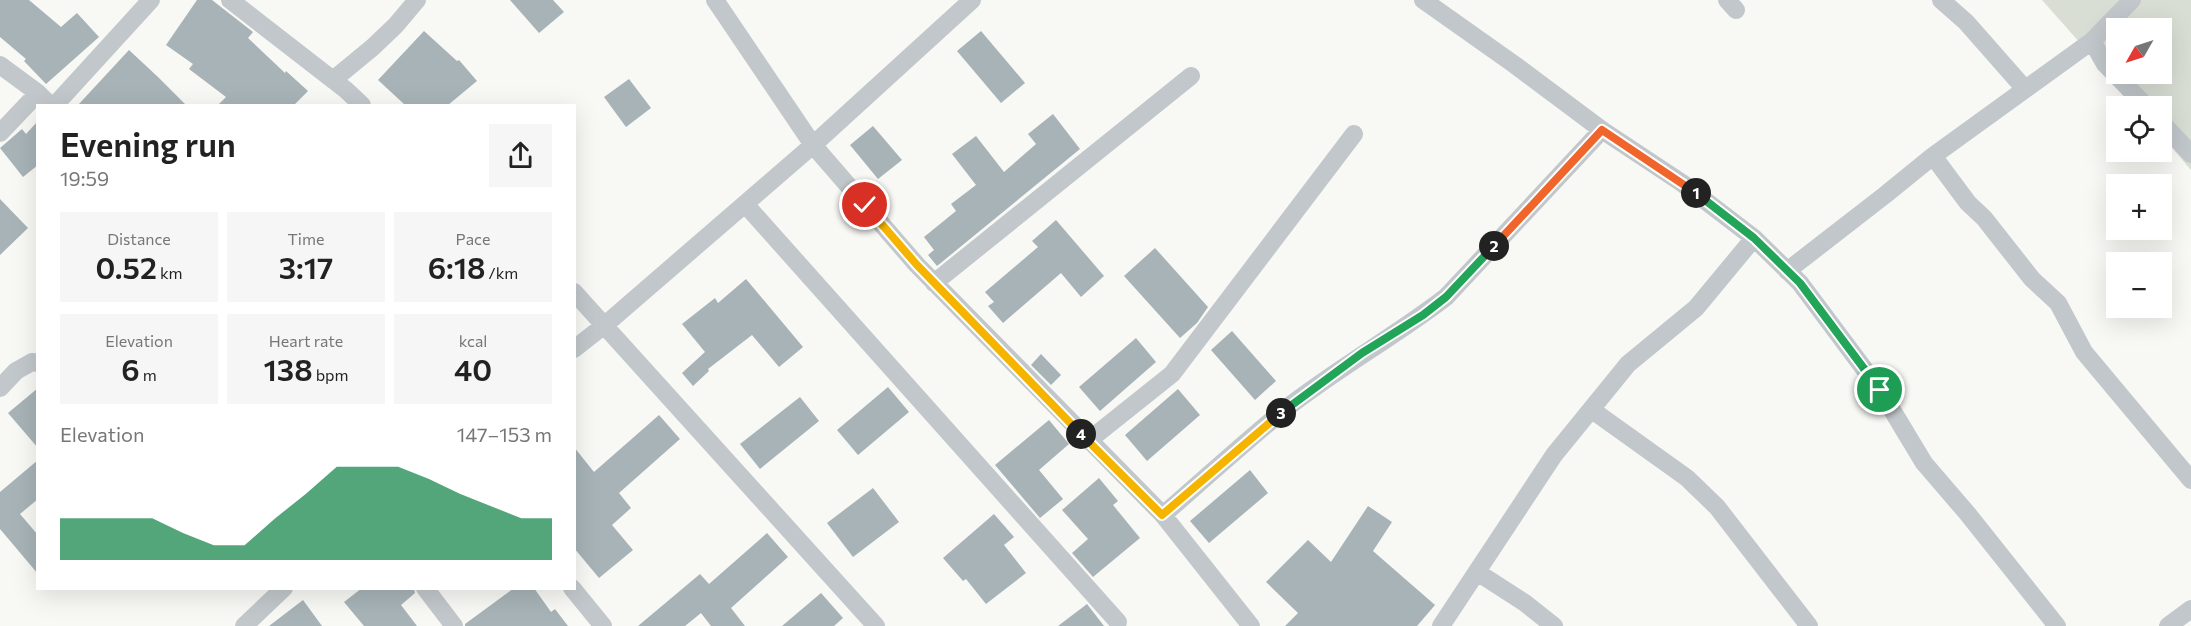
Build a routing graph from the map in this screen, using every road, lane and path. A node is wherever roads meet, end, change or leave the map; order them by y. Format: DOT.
graph roads {
  1 [pos="151,0"];
  2 [pos="231,0"];
  3 [pos="417,0"];
  4 [pos="715,0"];
  5 [pos="972,0"];
  6 [pos="1423,0"];
  7 [pos="1941,0"];
  8 [pos="2132,0"];
  9 [pos="2092,41"];
  10 [pos="0,65"];
  11 [pos="1191,76"];
  12 [pos="333,80"];
  13 [pos="2025,89"];
  14 [pos="2136,96"];
  15 [pos="44,99"];
  16 [pos="56,104"];
  17 [pos="361,104"];
  18 [pos="36,105"];
  19 [pos="1602,130"];
  20 [pos="0,133"];
  21 [pos="1354,134"];
  22 [pos="2172,134"];
  23 [pos="813,145"];
  24 [pos="2191,154"];
  25 [pos="1933,156"];
  26 [pos="745,204"];
  27 [pos="1754,238"];
  28 [pos="1787,271"];
  29 [pos="934,283"];
  30 [pos="576,294"];
  31 [pos="606,324"];
  32 [pos="576,347"];
  33 [pos="36,363"];
  34 [pos="0,388"];
  35 [pos="1592,410"];
  36 [pos="1088,441"];
  37 [pos="2191,480"];
  38 [pos="1162,515"];
  39 [pos="1477,573"];
  40 [pos="279,590"];
  41 [pos="426,590"];
  42 [pos="574,590"];
  43 [pos="2191,609"];
  44 [pos="1118,622"];
  45 [pos="244,626"];
  46 [pos="453,626"];
  47 [pos="603,626"];
  48 [pos="876,626"];
  49 [pos="1251,626"];
  50 [pos="1441,626"];
  51 [pos="1554,626"];
  52 [pos="1809,626"];
  53 [pos="2057,626"];
  54 [pos="2168,626"];
  1 -- 16 [label="street"];
  2 -- 12 [label="street"];
  3 -- 12 [label="street"];
  4 -- 23 [label="street"];
  5 -- 23 [label="street"];
  6 -- 19 [label="street"];
  7 -- 13 [label="street"];
  8 -- 9 [label="street"];
  9 -- 13 [label="street"];
  9 -- 14 [label="street"];
  10 -- 15 [label="street"];
  11 -- 29 [label="street"];
  12 -- 17 [label="street"];
  13 -- 25 [label="street"];
  18 -- 20 [label="street"];
  19 -- 27 [label="street"];
  19 -- 38 [label="street"];
  21 -- 36 [label="street"];
  22 -- 24 [label="street"];
  23 -- 26 [label="street"];
  23 -- 29 [label="street"];
  25 -- 28 [label="street"];
  25 -- 37 [label="street"];
  26 -- 31 [label="street"];
  26 -- 44 [label="street"];
  27 -- 28 [label="street"];
  27 -- 35 [label="street"];
  28 -- 53 [label="street"];
  29 -- 36 [label="street"];
  30 -- 31 [label="street"];
  31 -- 32 [label="street"];
  31 -- 48 [label="street"];
  33 -- 34 [label="street"];
  35 -- 39 [label="street"];
  35 -- 52 [label="street"];
  36 -- 38 [label="street"];
  38 -- 49 [label="street"];
  39 -- 50 [label="street"];
  39 -- 51 [label="street"];
  40 -- 45 [label="street"];
  41 -- 46 [label="street"];
  42 -- 47 [label="street"];
  43 -- 54 [label="street"];
}
